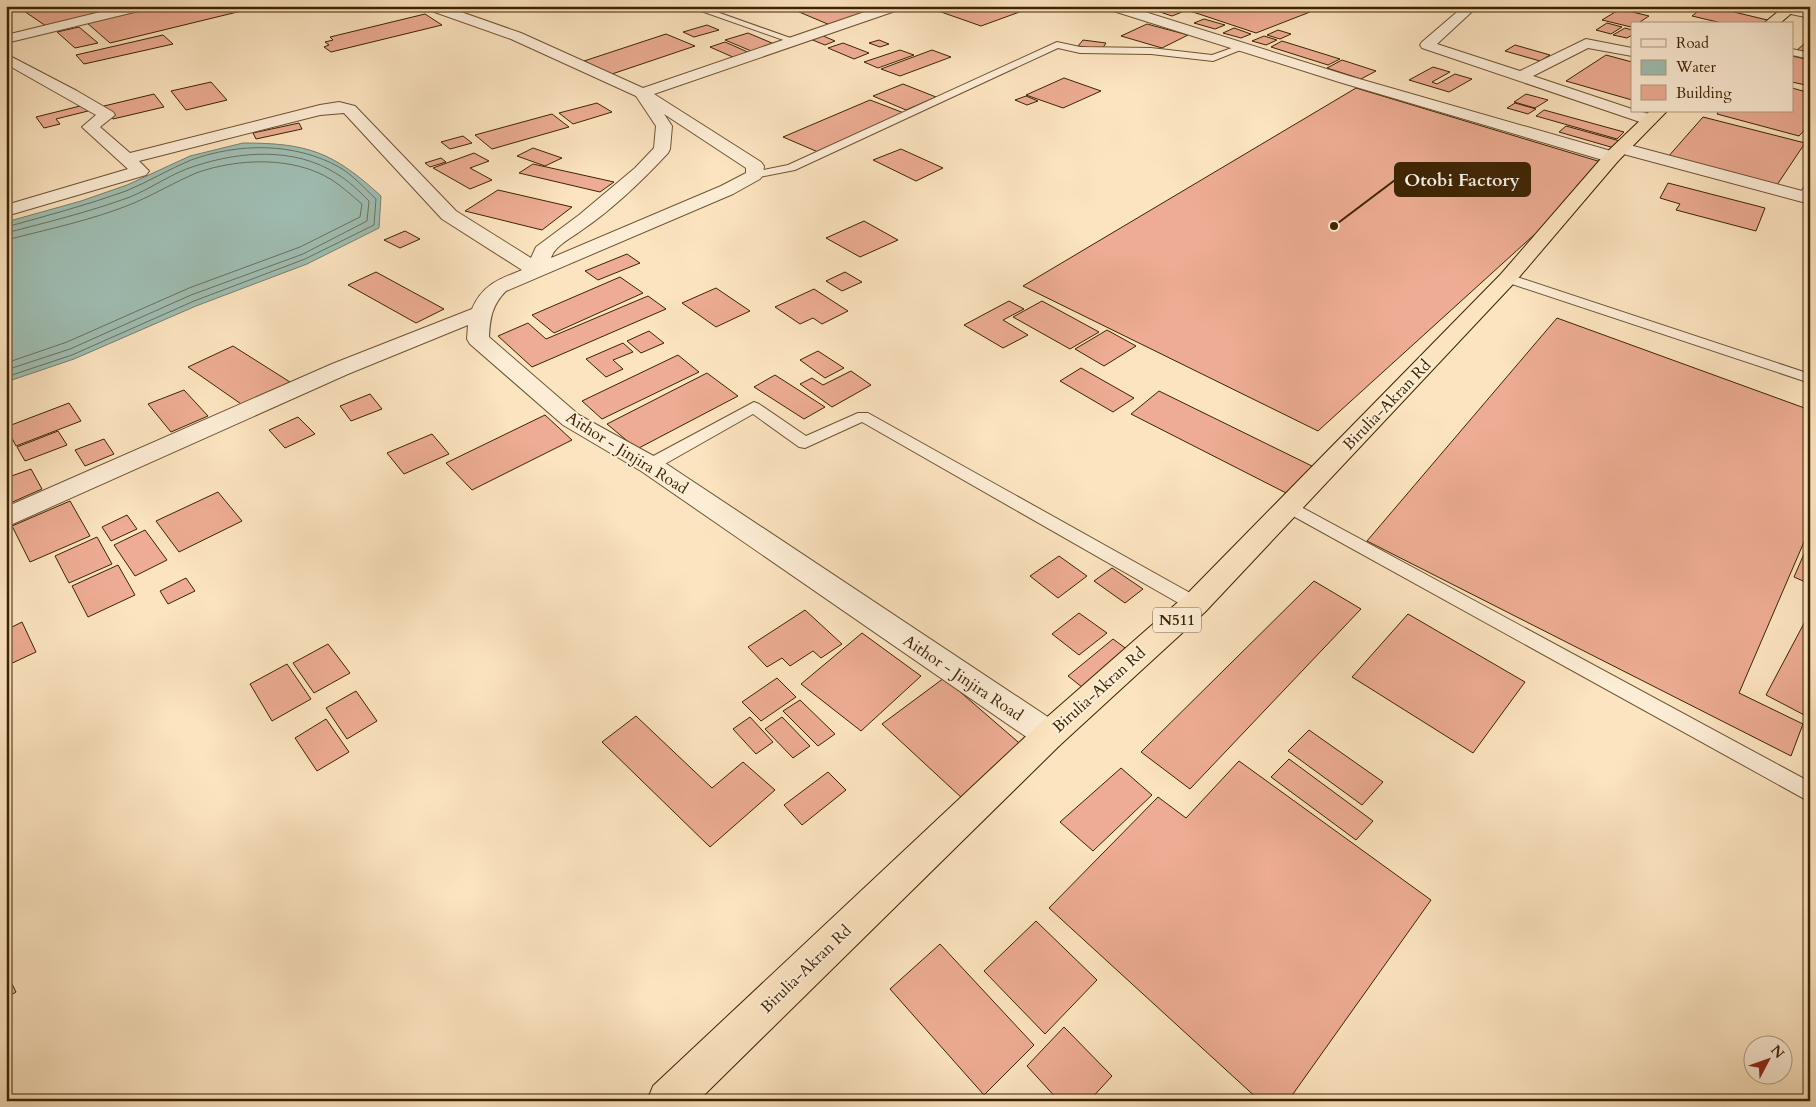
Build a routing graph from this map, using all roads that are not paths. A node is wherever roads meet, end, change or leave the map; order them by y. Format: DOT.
graph roads {
  1 [pos="142,6"];
  2 [pos="431,6"];
  3 [pos="691,6"];
  4 [pos="896,6"];
  5 [pos="1112,6"];
  6 [pos="1472,6"];
  7 [pos="1791,9"];
  8 [pos="1810,15"];
  9 [pos="1773,22"];
  10 [pos="6,39"];
  11 [pos="795,42"];
  12 [pos="1243,47"];
  13 [pos="1631,52"];
  14 [pos="1794,52"];
  15 [pos="1810,56"];
  16 [pos="6,58"];
  17 [pos="1520,77"];
  18 [pos="642,94"];
  19 [pos="1631,108"];
  20 [pos="1654,115"];
  21 [pos="1617,152"];
  22 [pos="127,159"];
  23 [pos="754,175"];
  24 [pos="1808,194"];
  25 [pos="6,211"];
  26 [pos="538,271"];
  27 [pos="1508,278"];
  28 [pos="479,312"];
  29 [pos="1810,379"];
  30 [pos="650,465"];
  31 [pos="1290,506"];
  32 [pos="6,518"];
  33 [pos="1195,604"];
  34 [pos="1049,735"];
  35 [pos="1810,793"];
  36 [pos="668,1101"];
  1 -- 10 [label="street"];
  2 -- 18 [label="street"];
  3 -- 11 [label="lane"];
  4 -- 11 [label="street"];
  5 -- 12 [label="street"];
  6 -- 17 [label="street"];
  7 -- 8 [label="lane"];
  7 -- 9 [label="highway"];
  11 -- 18 [label="street"];
  12 -- 21 [label="street"];
  12 -- 23 [label="lane"];
  13 -- 17 [label="street"];
  14 -- 15 [label="lane"];
  16 -- 22 [label="street"];
  17 -- 19 [label="street"];
  18 -- 23 [label="street"];
  18 -- 26 [label="street"];
  20 -- 21 [label="highway, Birulia-Akran Rd / N511"];
  21 -- 24 [label="street"];
  21 -- 27 [label="highway, Birulia-Akran Rd / N511"];
  22 -- 25 [label="street"];
  22 -- 26 [label="street"];
  23 -- 26 [label="street"];
  26 -- 28 [label="street"];
  27 -- 29 [label="lane"];
  27 -- 31 [label="highway, Birulia-Akran Rd / N511"];
  28 -- 30 [label="street, Aithor - Jinjira Road"];
  28 -- 32 [label="street"];
  30 -- 33 [label="lane"];
  30 -- 34 [label="street, Aithor - Jinjira Road"];
  31 -- 33 [label="highway, Birulia-Akran Rd / N511"];
  31 -- 35 [label="lane"];
  33 -- 34 [label="highway, Birulia-Akran Rd / N511"];
  34 -- 36 [label="highway, Birulia-Akran Rd / N511"];
}
